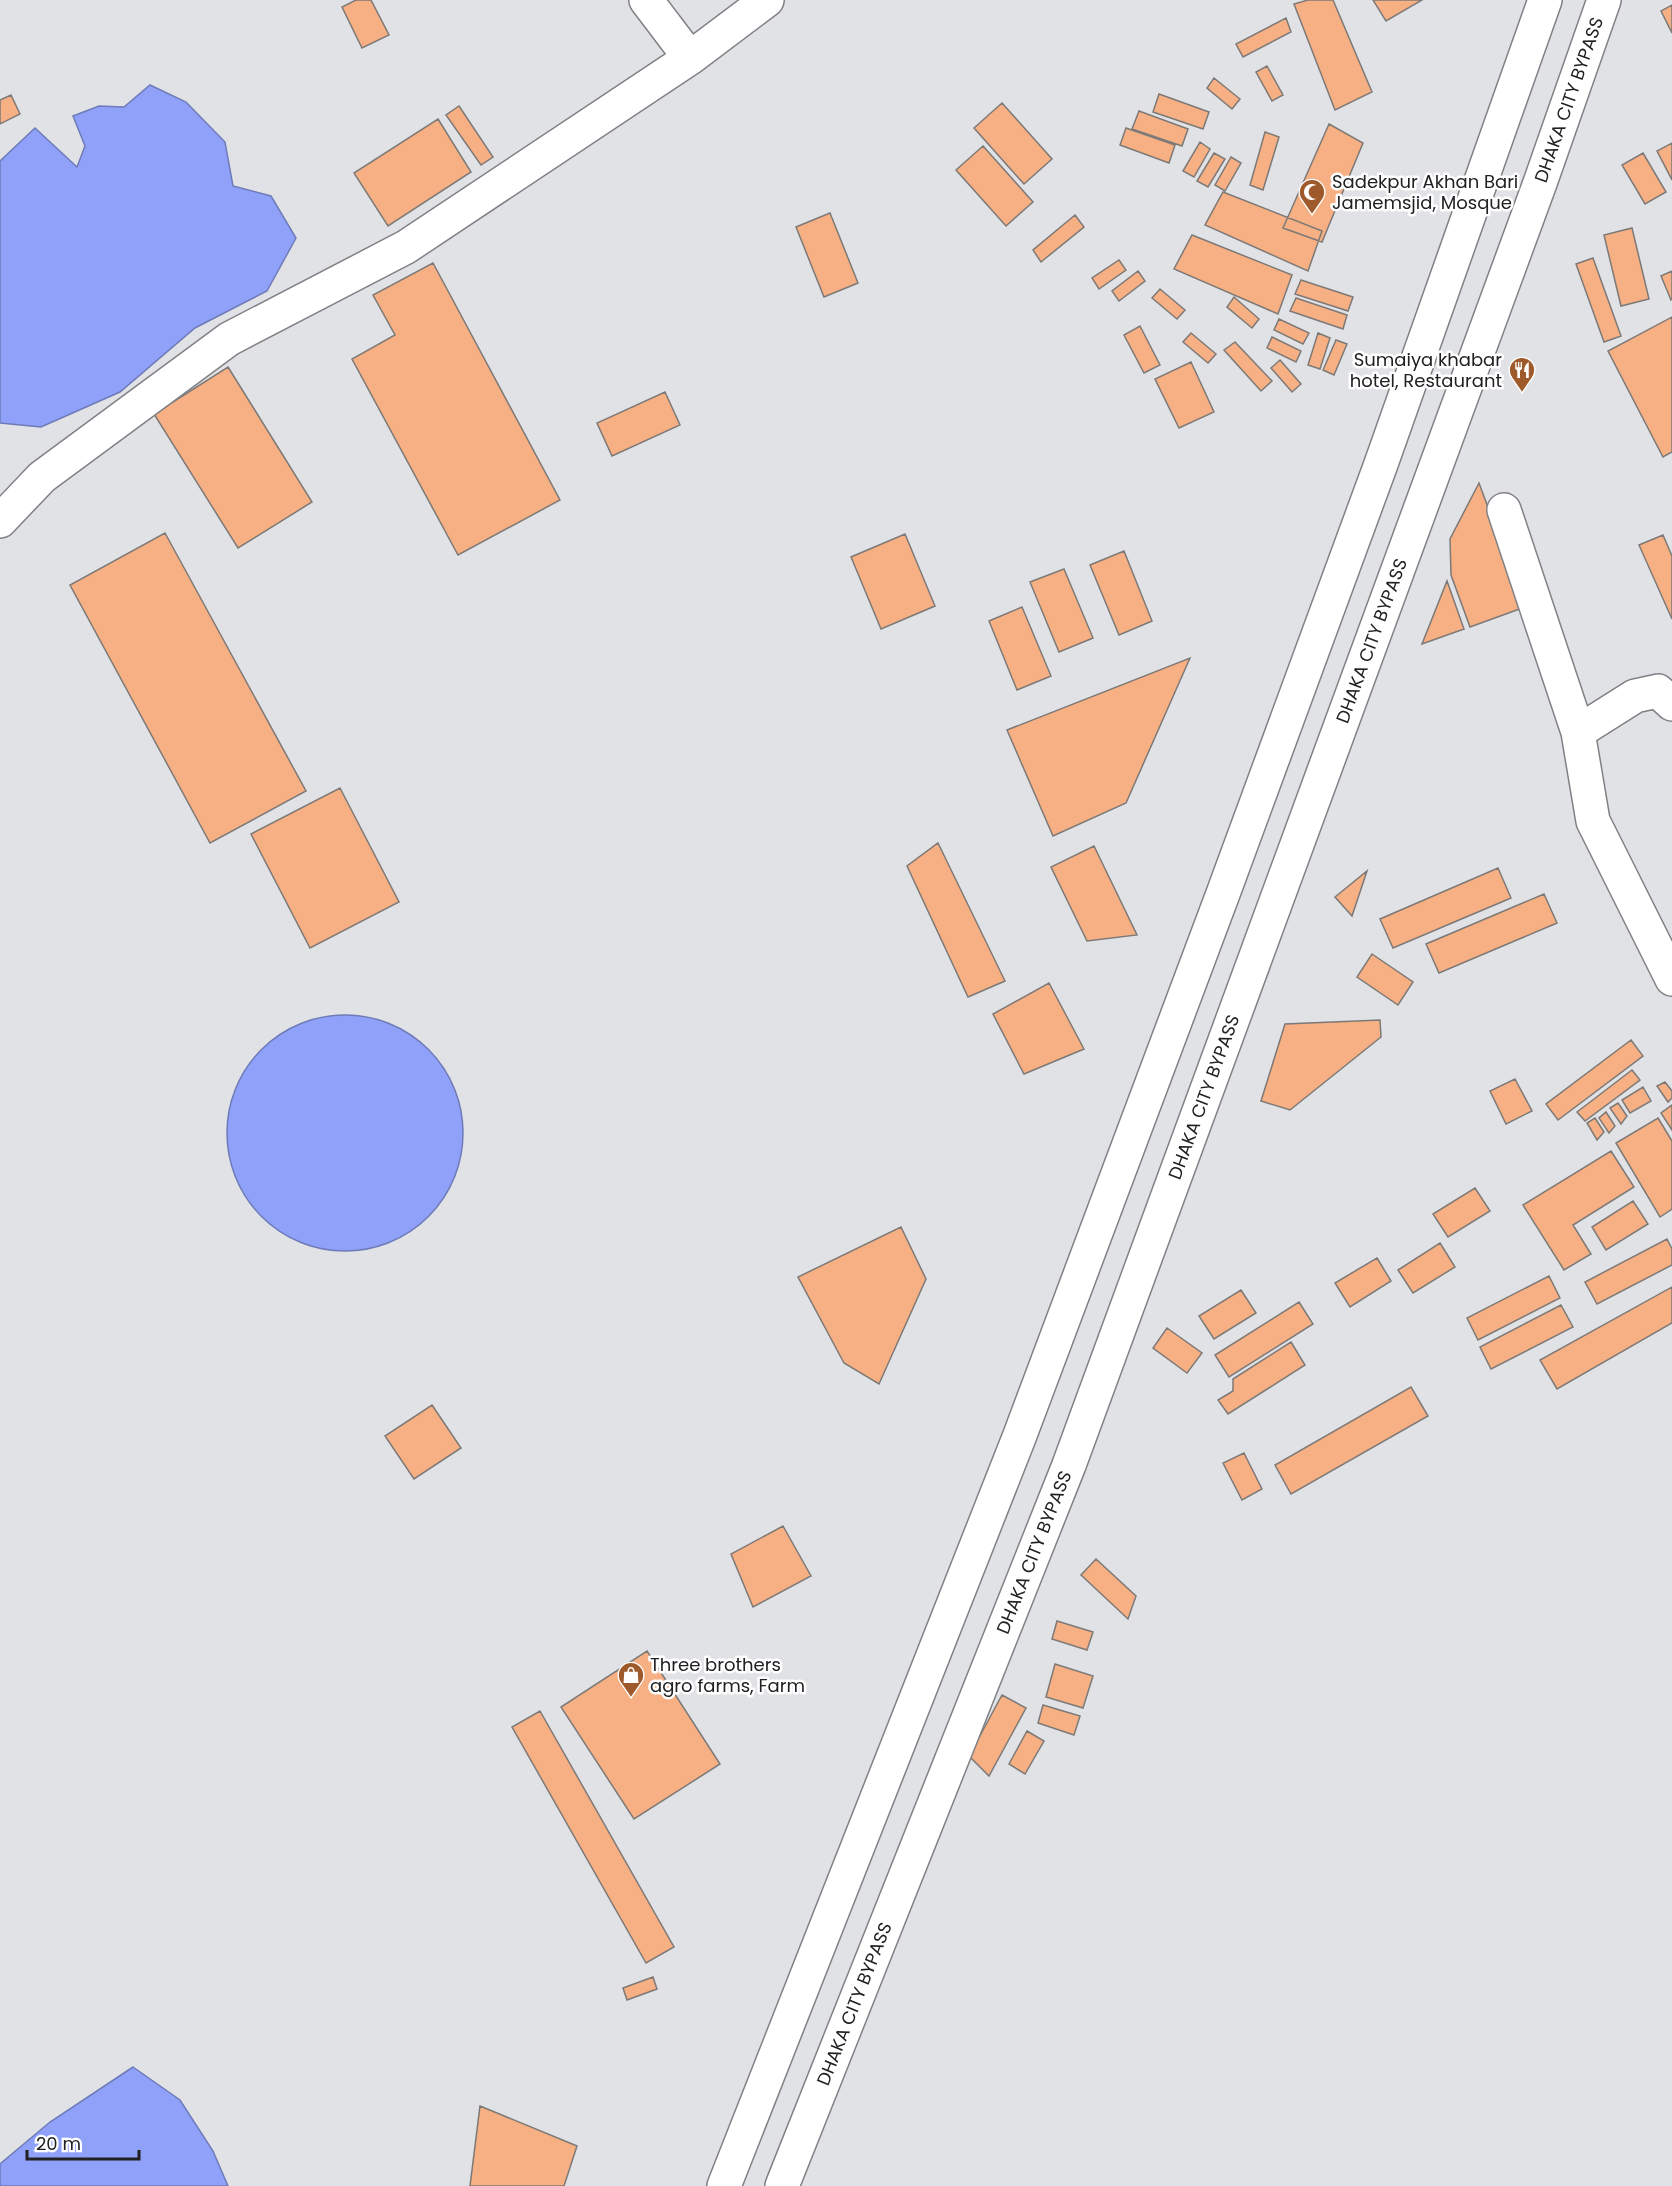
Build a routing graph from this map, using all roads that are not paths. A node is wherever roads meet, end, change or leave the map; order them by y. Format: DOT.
graph roads {
  1 [pos="646,0"];
  2 [pos="768,0"];
  3 [pos="1545,0"];
  4 [pos="1604,0"];
  5 [pos="690,58"];
  6 [pos="1504,510"];
  7 [pos="0,521"];
  8 [pos="1672,704"];
  9 [pos="1578,732"];
  10 [pos="1672,979"];
  11 [pos="724,2186"];
  12 [pos="782,2186"];
  1 -- 5 [label="main road"];
  2 -- 5 [label="main road"];
  3 -- 11 [label="main road"];
  4 -- 12 [label="main road, DHAKA CITY BYPASS"];
  5 -- 7 [label="main road"];
  6 -- 9 [label="main road"];
  8 -- 9 [label="main road"];
  9 -- 10 [label="main road"];
}
